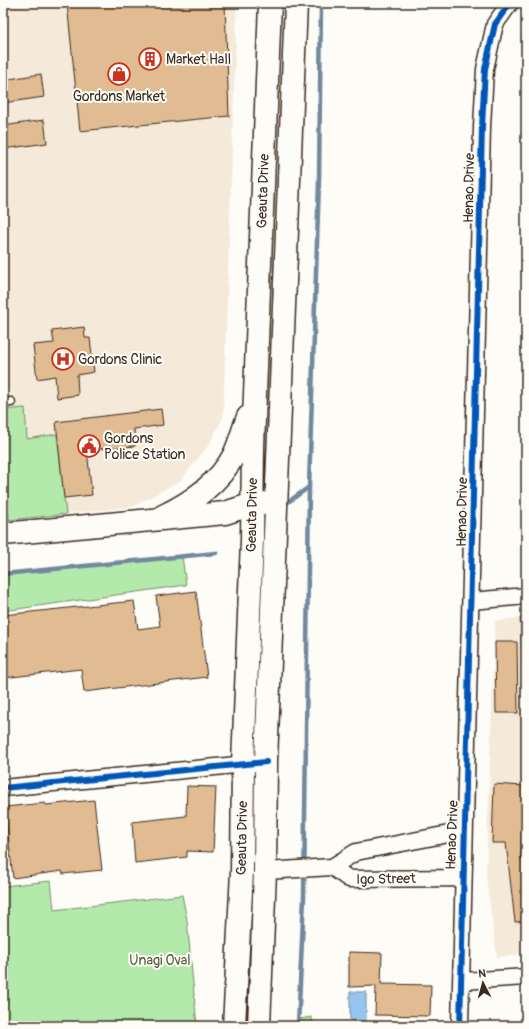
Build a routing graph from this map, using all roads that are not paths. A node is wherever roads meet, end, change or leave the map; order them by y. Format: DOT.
graph roads {
  1 [pos="270,3"];
  2 [pos="296,3"];
  3 [pos="510,3"];
  4 [pos="255,397"];
  5 [pos="276,503"];
  6 [pos="253,504"];
  7 [pos="225,513"];
  8 [pos="153,520"];
  9 [pos="3,534"];
  10 [pos="252,540"];
  11 [pos="526,596"];
  12 [pos="472,601"];
  13 [pos="266,762"];
  14 [pos="244,764"];
  15 [pos="3,788"];
  16 [pos="464,831"];
  17 [pos="332,867"];
  18 [pos="273,870"];
  19 [pos="463,878"];
  20 [pos="526,977"];
  21 [pos="462,982"];
  22 [pos="234,1026"];
  23 [pos="259,1026"];
  24 [pos="460,1026"];
  1 -- 4 [label="main road, Geauta Drive"];
  2 -- 5 [label="main road, Geauta Drive"];
  3 -- 12 [label="street, Henao Drive"];
  4 -- 6 [label="main road, Geauta Drive"];
  4 -- 8 [label="main road"];
  5 -- 6 [label="main road"];
  5 -- 13 [label="main road, Geauta Drive"];
  6 -- 7 [label="main road"];
  6 -- 10 [label="main road, Geauta Drive"];
  7 -- 8 [label="main road"];
  7 -- 10 [label="main road"];
  8 -- 9 [label="main road"];
  10 -- 14 [label="main road, Geauta Drive"];
  11 -- 12 [label="street"];
  12 -- 16 [label="street, Henao Drive"];
  13 -- 14 [label="street"];
  13 -- 18 [label="main road, Geauta Drive"];
  14 -- 15 [label="street"];
  14 -- 22 [label="main road, Geauta Drive"];
  16 -- 17 [label="street"];
  16 -- 19 [label="street, Henao Drive"];
  17 -- 18 [label="street"];
  17 -- 19 [label="street, Igo Street"];
  18 -- 23 [label="main road, Geauta Drive"];
  19 -- 21 [label="street, Henao Drive"];
  20 -- 21 [label="street"];
  21 -- 24 [label="street, Henao Drive"];
}
